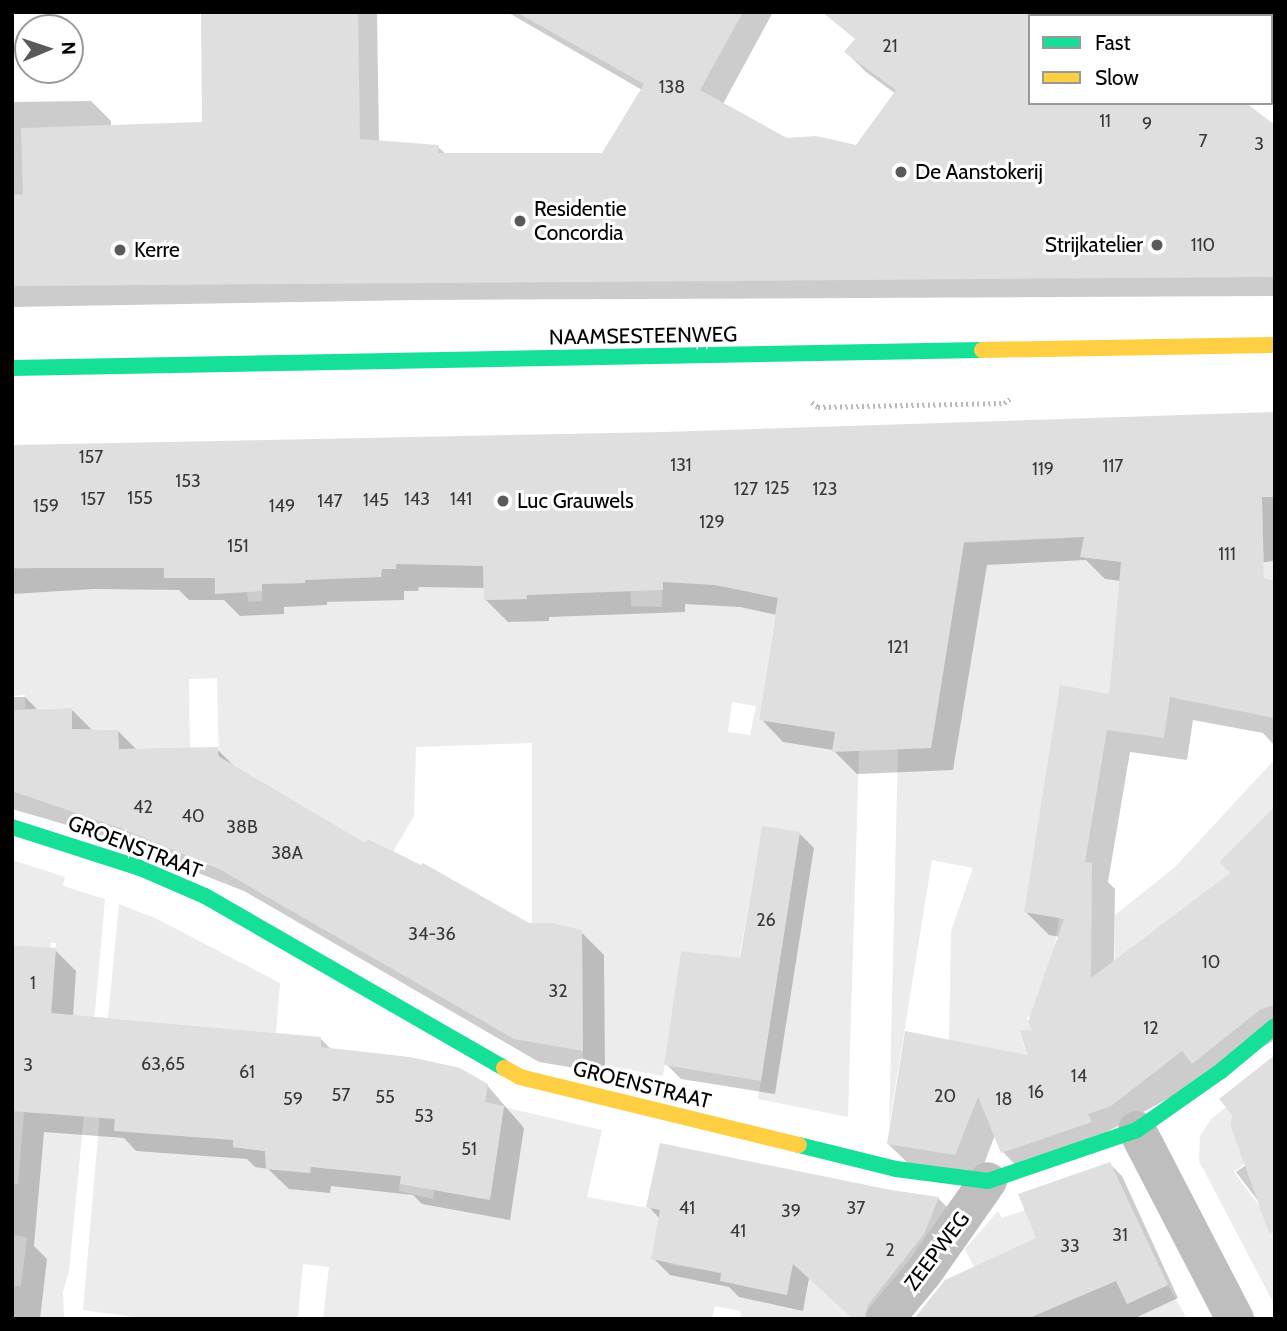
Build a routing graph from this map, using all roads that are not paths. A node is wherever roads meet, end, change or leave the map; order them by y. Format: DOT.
graph roads {
  1 [pos="1275,345"];
  2 [pos="12,368"];
  3 [pos="12,827"];
  4 [pos="1275,1026"];
  5 [pos="1138,1130"];
  6 [pos="988,1181"];
  7 [pos="885,1319"];
  8 [pos="1235,1319"];
  1 -- 2 [label="street, NAAMSESTEENWEG"];
  3 -- 6 [label="street, GROENSTRAAT"];
  4 -- 5 [label="street, GROENSTRAAT"];
  5 -- 6 [label="street, GROENSTRAAT"];
  5 -- 8 [label="street"];
  6 -- 7 [label="street, ZEEPWEG"];
}
